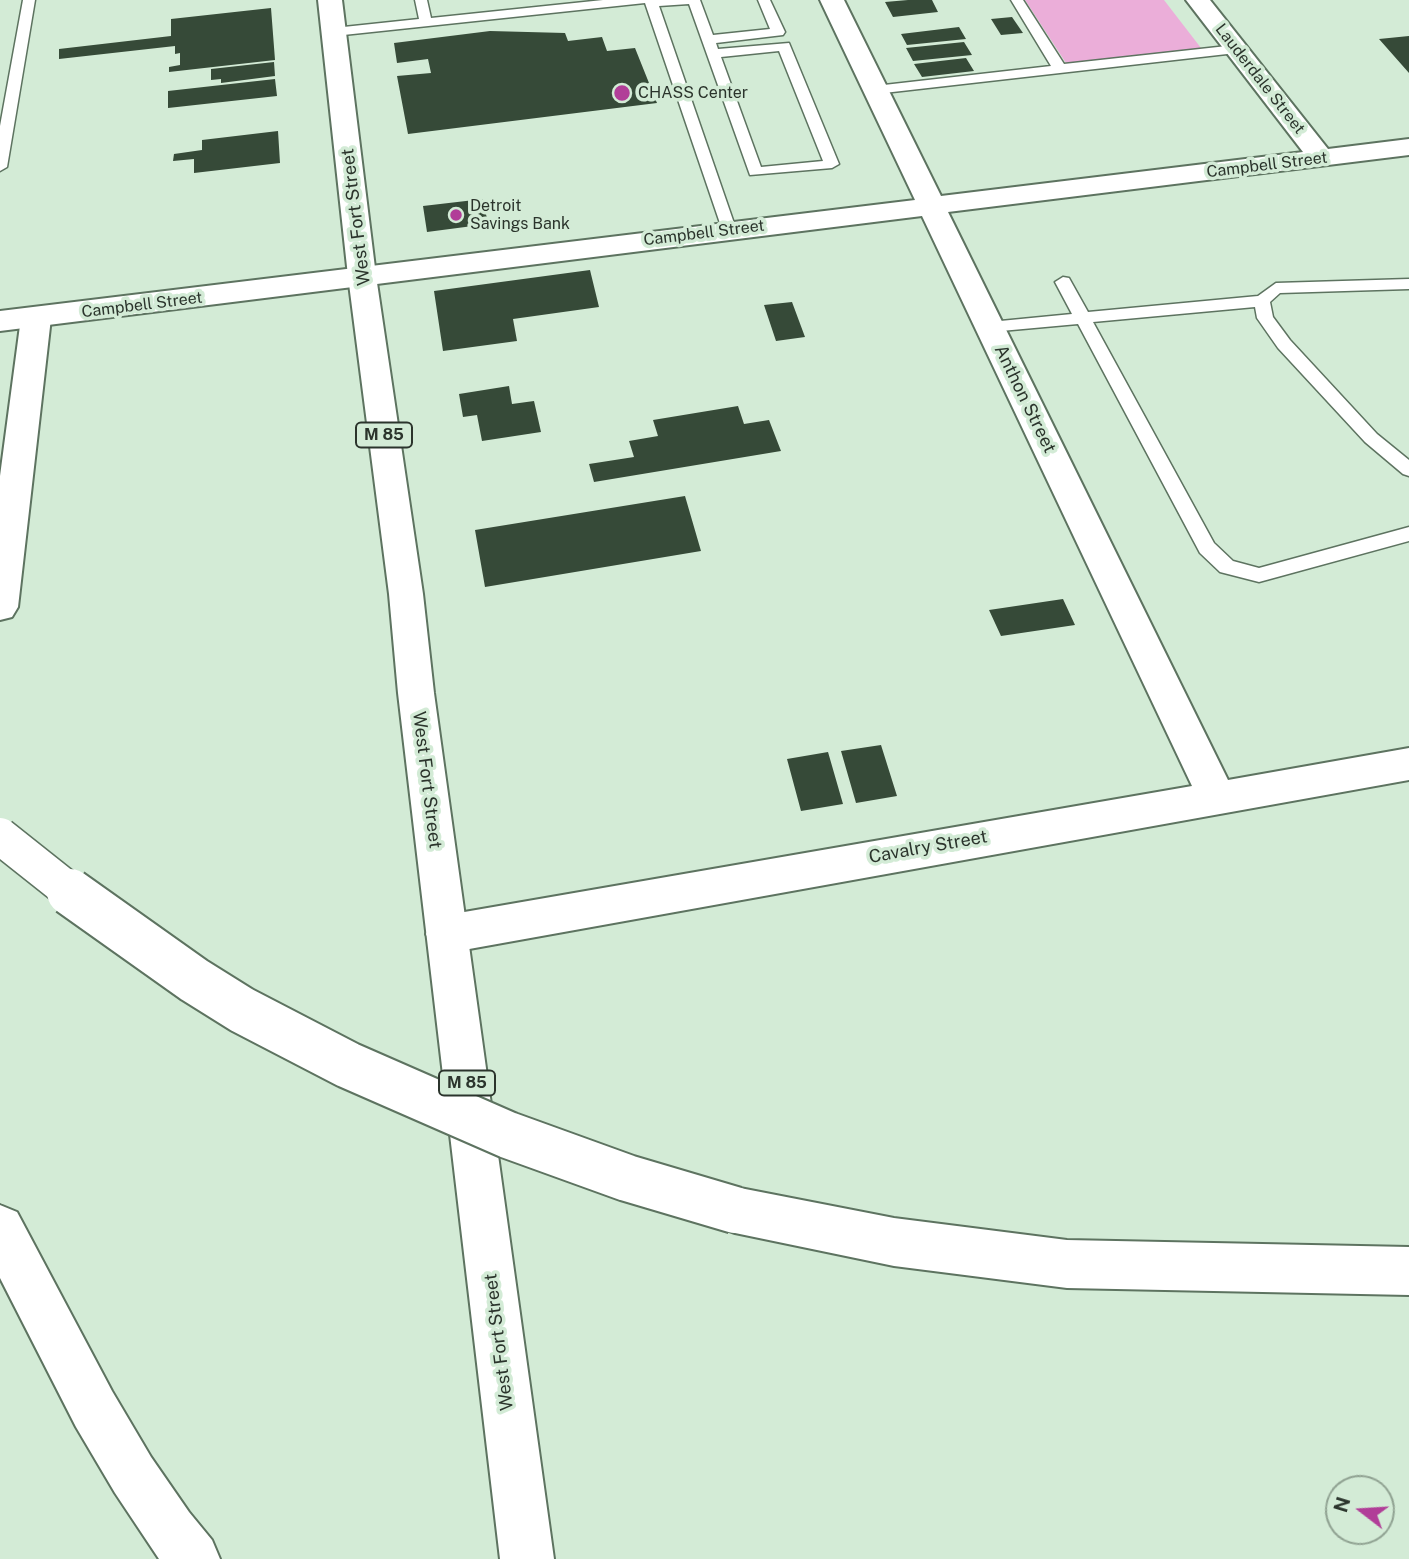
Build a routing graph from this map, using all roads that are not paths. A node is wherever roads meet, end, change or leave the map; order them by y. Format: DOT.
graph roads {
  1 [pos="29,0"];
  2 [pos="330,0"];
  3 [pos="421,0"];
  4 [pos="490,0"];
  5 [pos="693,0"];
  6 [pos="764,0"];
  7 [pos="832,0"];
  8 [pos="1017,0"];
  9 [pos="1198,0"];
  10 [pos="647,1"];
  11 [pos="494,15"];
  12 [pos="426,22"];
  13 [pos="334,32"];
  14 [pos="708,40"];
  15 [pos="1236,49"];
  16 [pos="713,54"];
  17 [pos="1060,69"];
  18 [pos="875,90"];
  19 [pos="1409,148"];
  20 [pos="1321,158"];
  21 [pos="0,167"];
  22 [pos="931,205"];
  23 [pos="728,229"];
  24 [pos="362,276"];
  25 [pos="1063,282"];
  26 [pos="1409,284"];
  27 [pos="1262,302"];
  28 [pos="1082,317"];
  29 [pos="36,318"];
  30 [pos="0,321"];
  31 [pos="990,327"];
  32 [pos="1409,470"];
  33 [pos="1409,534"];
  34 [pos="0,607"];
  35 [pos="1409,764"];
  36 [pos="1218,799"];
  37 [pos="0,836"];
  38 [pos="447,934"];
  39 [pos="0,1229"];
  40 [pos="1409,1271"];
  41 [pos="193,1559"];
  42 [pos="527,1559"];
  1 -- 21 [label="lane"];
  2 -- 13 [label="main road, West Fort Street / M 85"];
  3 -- 12 [label="lane"];
  4 -- 11 [label="lane"];
  5 -- 10 [label="lane"];
  5 -- 14 [label="lane"];
  6 -- 14 [label="lane"];
  7 -- 18 [label="main road, Anthon Street"];
  8 -- 17 [label="lane"];
  9 -- 15 [label="main road, Lauderdale Street"];
  10 -- 11 [label="lane"];
  10 -- 23 [label="lane"];
  11 -- 12 [label="lane"];
  12 -- 13 [label="lane"];
  13 -- 24 [label="main road, West Fort Street / M 85"];
  14 -- 16 [label="lane"];
  15 -- 17 [label="lane"];
  15 -- 20 [label="main road, Lauderdale Street"];
  16 -- 16 [label="lane"];
  17 -- 18 [label="lane"];
  18 -- 22 [label="main road, Anthon Street"];
  19 -- 20 [label="main road, Campbell Street"];
  20 -- 22 [label="main road, Campbell Street"];
  22 -- 23 [label="main road, Campbell Street"];
  22 -- 31 [label="main road, Anthon Street"];
  23 -- 24 [label="main road, Campbell Street"];
  24 -- 29 [label="main road, Campbell Street"];
  24 -- 38 [label="main road, West Fort Street / M 85"];
  25 -- 28 [label="lane"];
  26 -- 27 [label="lane"];
  27 -- 28 [label="lane"];
  27 -- 32 [label="lane"];
  28 -- 31 [label="lane"];
  28 -- 33 [label="lane"];
  29 -- 30 [label="main road, Campbell Street"];
  29 -- 34 [label="main road"];
  31 -- 36 [label="main road, Anthon Street"];
  35 -- 36 [label="main road, Cavalry Street"];
  36 -- 38 [label="main road, Cavalry Street"];
  37 -- 40 [label="main road, bridge"];
  38 -- 42 [label="main road, West Fort Street / M 85"];
  39 -- 41 [label="main road"];
}
